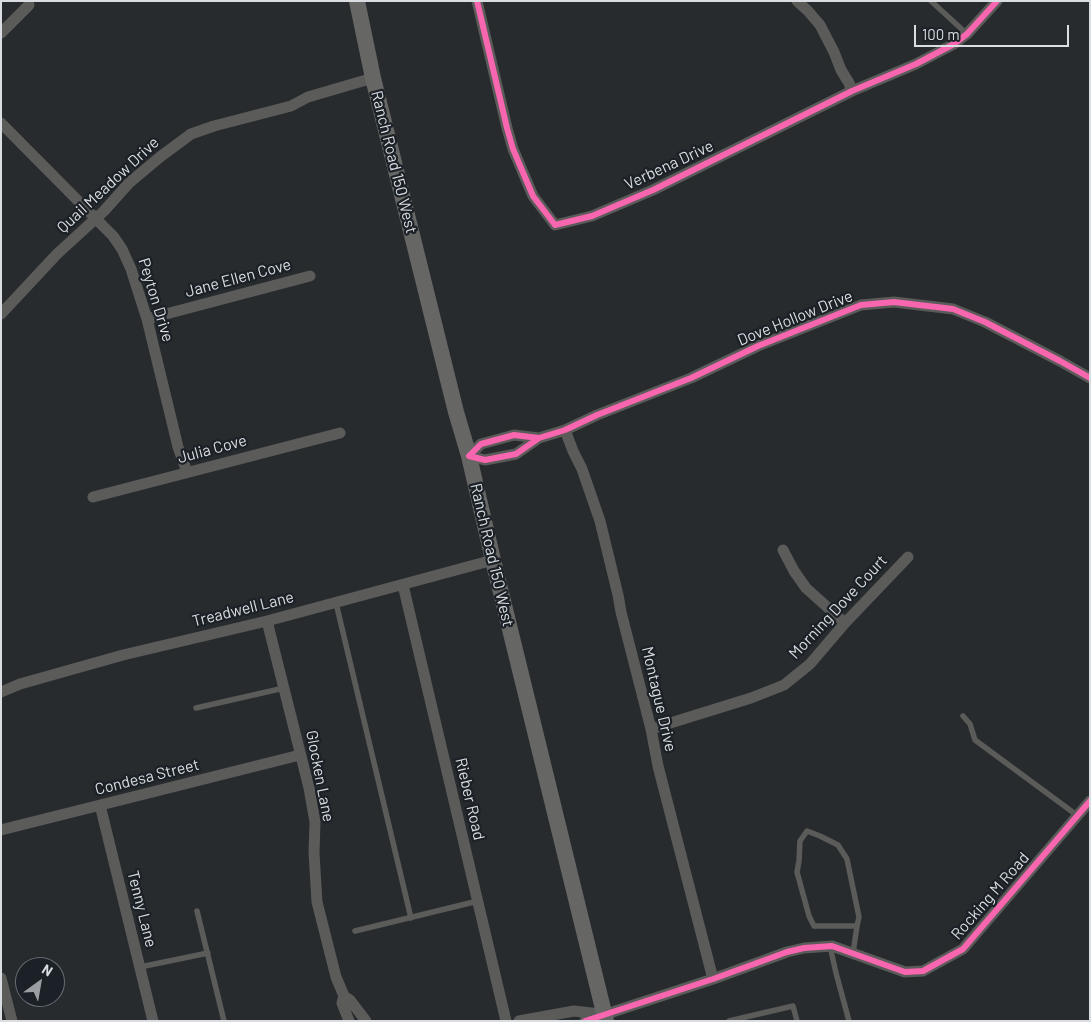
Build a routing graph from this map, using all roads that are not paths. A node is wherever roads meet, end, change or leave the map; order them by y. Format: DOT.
graph roads {
  1 [pos="357,1"];
  2 [pos="477,1"];
  3 [pos="797,1"];
  4 [pos="931,1"];
  5 [pos="997,1"];
  6 [pos="29,5"];
  7 [pos="1,33"];
  8 [pos="967,34"];
  9 [pos="373,78"];
  10 [pos="852,91"];
  11 [pos="1,123"];
  12 [pos="96,218"];
  13 [pos="310,276"];
  14 [pos="1,314"];
  15 [pos="146,319"];
  16 [pos="1090,378"];
  17 [pos="565,430"];
  18 [pos="340,432"];
  19 [pos="539,438"];
  20 [pos="469,456"];
  21 [pos="188,472"];
  22 [pos="93,497"];
  23 [pos="783,550"];
  24 [pos="908,557"];
  25 [pos="493,560"];
  26 [pos="403,585"];
  27 [pos="336,603"];
  28 [pos="267,621"];
  29 [pos="845,623"];
  30 [pos="284,688"];
  31 [pos="1,692"];
  32 [pos="196,708"];
  33 [pos="963,716"];
  34 [pos="651,729"];
  35 [pos="300,755"];
  36 [pos="1090,801"];
  37 [pos="100,805"];
  38 [pos="1078,816"];
  39 [pos="1,830"];
  40 [pos="478,902"];
  41 [pos="198,912"];
  42 [pos="411,918"];
  43 [pos="858,926"];
  44 [pos="355,932"];
  45 [pos="830,946"];
  46 [pos="208,953"];
  47 [pos="852,953"];
  48 [pos="140,967"];
  49 [pos="1,978"];
  50 [pos="713,979"];
  51 [pos="344,996"];
  52 [pos="605,1017"];
  53 [pos="12,1021"];
  54 [pos="153,1021"];
  55 [pos="224,1021"];
  56 [pos="349,1021"];
  57 [pos="366,1021"];
  58 [pos="506,1021"];
  59 [pos="519,1021"];
  60 [pos="585,1021"];
  61 [pos="729,1021"];
  62 [pos="797,1021"];
  63 [pos="849,1021"];
  1 -- 9 [label="main road, Ranch Road 150 West"];
  2 -- 10 [label="street, Verbena Drive"];
  3 -- 10 [label="street"];
  4 -- 8 [label="lane"];
  5 -- 8 [label="street, Verbena Drive"];
  6 -- 7 [label="street"];
  8 -- 10 [label="street, Verbena Drive"];
  9 -- 12 [label="street, Quail Meadow Drive"];
  9 -- 20 [label="main road, Ranch Road 150 West"];
  11 -- 12 [label="street, Peyton Drive"];
  12 -- 14 [label="street, Quail Meadow Drive"];
  12 -- 15 [label="street, Peyton Drive"];
  13 -- 15 [label="street, Jane Ellen Cove"];
  15 -- 21 [label="street, Peyton Drive"];
  16 -- 17 [label="street, Dove Hollow Drive"];
  17 -- 19 [label="street, Dove Hollow Drive"];
  17 -- 34 [label="street, Montague Drive"];
  18 -- 21 [label="street, Julia Cove"];
  19 -- 20 [label="street, Dove Hollow Drive"];
  19 -- 20 [label="street, Dove Hollow Drive"];
  20 -- 25 [label="main road, Ranch Road 150 West"];
  21 -- 22 [label="street, Julia Cove"];
  23 -- 29 [label="street"];
  24 -- 29 [label="street, Morning Dove Court"];
  25 -- 26 [label="street, Treadwell Lane"];
  25 -- 52 [label="main road, Ranch Road 150 West"];
  26 -- 27 [label="street, Treadwell Lane"];
  26 -- 40 [label="street, Rieber Road"];
  27 -- 28 [label="street, Treadwell Lane"];
  27 -- 42 [label="lane"];
  28 -- 30 [label="street, Glocken Lane"];
  28 -- 31 [label="street, Treadwell Lane"];
  29 -- 34 [label="street, Morning Dove Court"];
  30 -- 32 [label="lane"];
  30 -- 35 [label="street, Glocken Lane"];
  33 -- 38 [label="lane"];
  34 -- 50 [label="street, Montague Drive"];
  35 -- 37 [label="street, Condesa Street"];
  35 -- 51 [label="street, Glocken Lane"];
  36 -- 38 [label="street, Rocking M Road"];
  37 -- 39 [label="street, Condesa Street"];
  37 -- 48 [label="street, Tenny Lane"];
  38 -- 47 [label="street, Rocking M Road"];
  40 -- 42 [label="lane"];
  40 -- 58 [label="street, Rieber Road"];
  41 -- 46 [label="lane"];
  42 -- 44 [label="lane"];
  43 -- 43 [label="lane"];
  43 -- 47 [label="lane"];
  45 -- 47 [label="street, Rocking M Road"];
  45 -- 50 [label="street, Rocking M Road"];
  45 -- 63 [label="lane"];
  46 -- 48 [label="lane"];
  46 -- 55 [label="lane"];
  48 -- 54 [label="street, Tenny Lane"];
  49 -- 53 [label="street"];
  50 -- 52 [label="street, Rocking M Road"];
  51 -- 56 [label="street, Glocken Lane"];
  51 -- 57 [label="street, Glocken Lane"];
  52 -- 59 [label="street"];
  52 -- 60 [label="street, Rocking M Road"];
  61 -- 62 [label="lane"];
}
